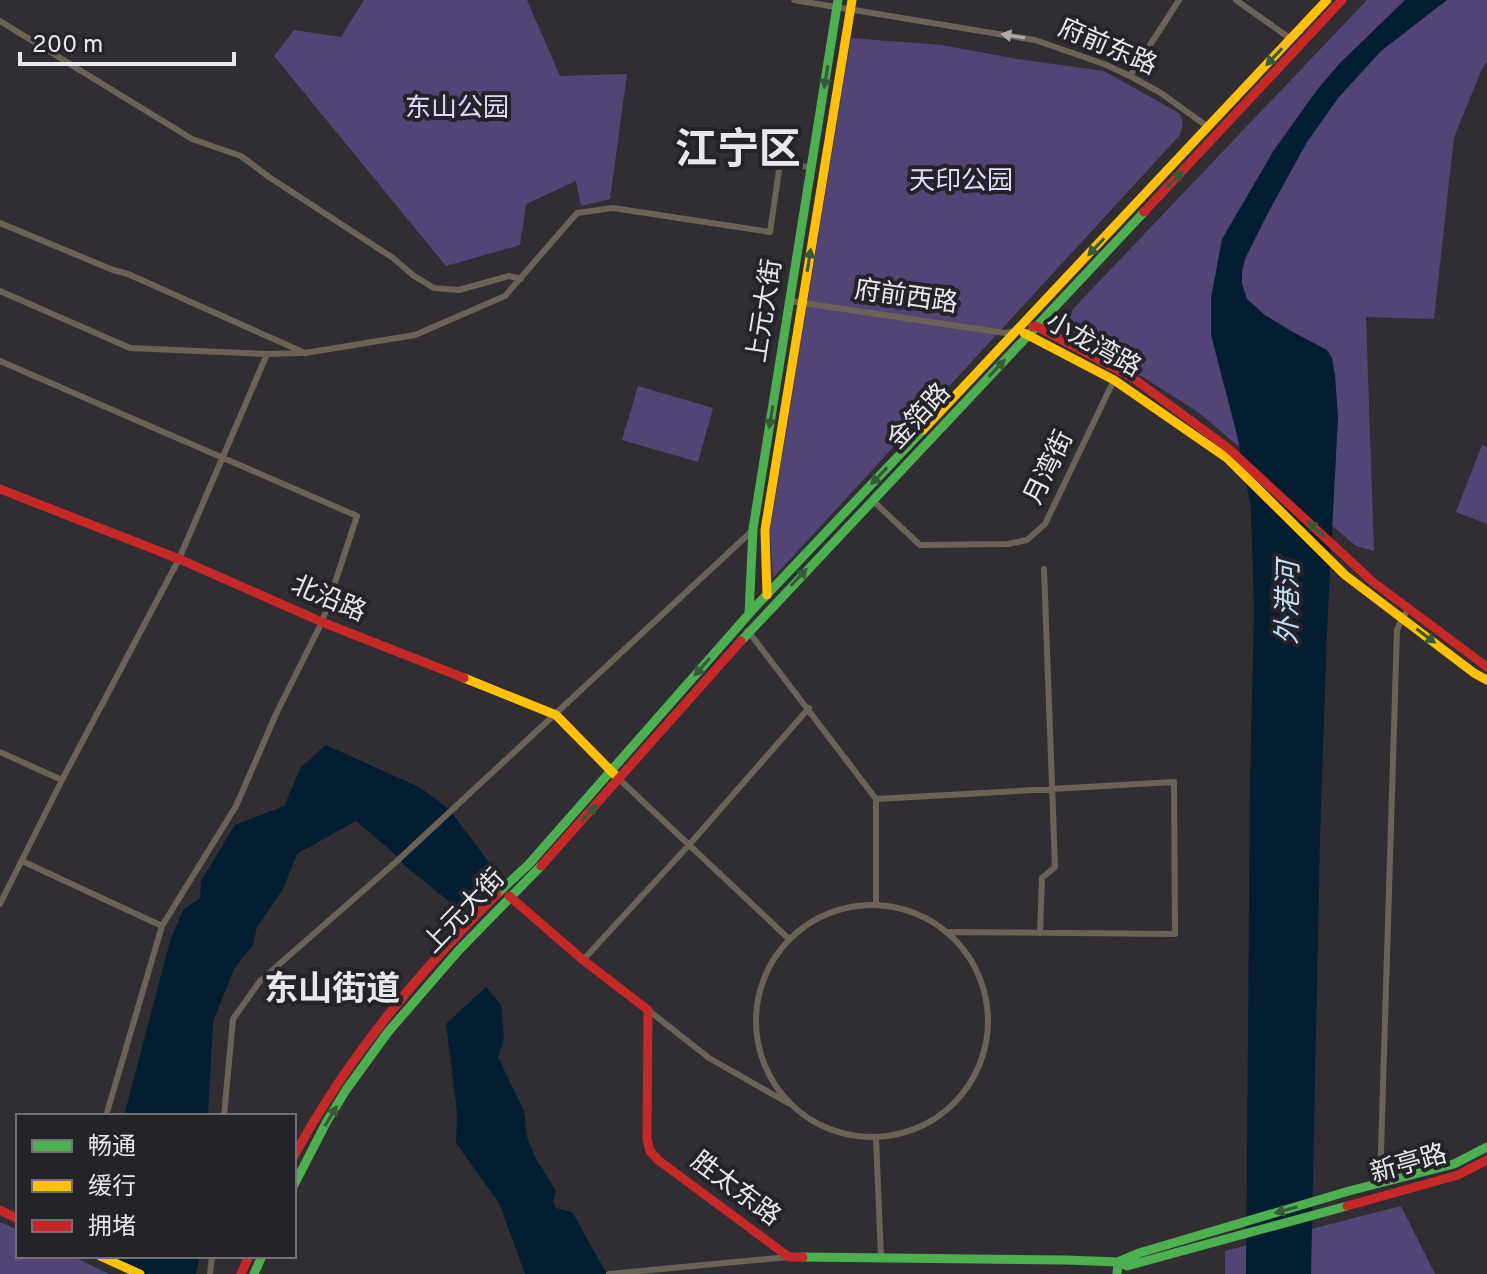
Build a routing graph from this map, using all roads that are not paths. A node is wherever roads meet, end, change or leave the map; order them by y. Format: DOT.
graph roads {
  1 [pos="794,0"];
  2 [pos="1179,0"];
  3 [pos="1236,0"];
  4 [pos="1327,0"];
  5 [pos="1342,0"];
  6 [pos="838,4"];
  7 [pos="851,5"];
  8 [pos="0,21"];
  9 [pos="1291,39"];
  10 [pos="1130,76"];
  11 [pos="1208,127"];
  12 [pos="811,167"];
  13 [pos="0,223"];
  14 [pos="521,279"];
  15 [pos="0,291"];
  16 [pos="790,301"];
  17 [pos="802,303"];
  18 [pos="1036,326"];
  19 [pos="1023,333"];
  20 [pos="305,353"];
  21 [pos="267,354"];
  22 [pos="0,361"];
  23 [pos="1114,380"];
  24 [pos="1227,453"];
  25 [pos="222,457"];
  26 [pos="0,489"];
  27 [pos="872,500"];
  28 [pos="753,529"];
  29 [pos="179,559"];
  30 [pos="1044,569"];
  31 [pos="767,594"];
  32 [pos="1409,609"];
  33 [pos="749,613"];
  34 [pos="764,614"];
  35 [pos="1402,618"];
  36 [pos="322,622"];
  37 [pos="748,631"];
  38 [pos="1487,667"];
  39 [pos="1487,680"];
  40 [pos="809,708"];
  41 [pos="556,715"];
  42 [pos="0,752"];
  43 [pos="615,775"];
  44 [pos="62,780"];
  45 [pos="1052,789"];
  46 [pos="876,799"];
  47 [pos="688,846"];
  48 [pos="22,861"];
  49 [pos="533,867"];
  50 [pos="509,896"];
  51 [pos="0,904"];
  52 [pos="876,904"];
  53 [pos="162,926"];
  54 [pos="950,932"];
  55 [pos="1040,933"];
  56 [pos="789,939"];
  57 [pos="583,960"];
  58 [pos="648,1010"];
  59 [pos="790,1105"];
  60 [pos="107,1114"];
  61 [pos="224,1114"];
  62 [pos="876,1138"];
  63 [pos="1487,1147"];
  64 [pos="296,1153"];
  65 [pos="1487,1160"];
  66 [pos="296,1180"];
  67 [pos="1380,1183"];
  68 [pos="1349,1191"];
  69 [pos="1342,1207"];
  70 [pos="789,1257"];
  71 [pos="104,1258"];
  72 [pos="881,1258"];
  73 [pos="1123,1268"];
  74 [pos="140,1274"];
  75 [pos="609,1274"];
  76 [pos="1117,1274"];
  1 -- 6 [label="street, 府前东路"];
  2 -- 10 [label="street"];
  3 -- 9 [label="street"];
  4 -- 9 [label="main road, 金箔路"];
  18 -- 5 [label="main road, 金箔路, one-way"];
  6 -- 7 [label="street, 府前东路"];
  6 -- 12 [label="main road, 上元大街, one-way"];
  10 -- 7 [label="street, 府前东路, one-way"];
  17 -- 7 [label="main road, 上元大街, one-way"];
  8 -- 14 [label="street"];
  9 -- 11 [label="main road, 金箔路, one-way"];
  10 -- 11 [label="street, 府前东路"];
  11 -- 19 [label="main road, 金箔路, one-way"];
  12 -- 14 [label="street"];
  12 -- 16 [label="main road, 上元大街"];
  13 -- 20 [label="street"];
  14 -- 20 [label="street"];
  15 -- 21 [label="street"];
  16 -- 17 [label="street, 府前西路"];
  16 -- 28 [label="main road, 上元大街, one-way"];
  17 -- 19 [label="street, 府前西路"];
  17 -- 31 [label="main road, 上元大街"];
  18 -- 19 [label="main road, 金箔路"];
  18 -- 24 [label="main road, 小龙湾路"];
  19 -- 23 [label="main road, 小龙湾路"];
  27 -- 19 [label="main road, 金箔路, one-way"];
  19 -- 31 [label="main road, 金箔路, one-way"];
  20 -- 21 [label="street"];
  21 -- 25 [label="street"];
  22 -- 25 [label="street"];
  23 -- 24 [label="main road, 小龙湾路"];
  23 -- 27 [label="street, 月湾街"];
  32 -- 24 [label="main road, 小龙湾路, one-way"];
  24 -- 35 [label="main road, 小龙湾路"];
  25 -- 29 [label="street"];
  25 -- 36 [label="street"];
  26 -- 29 [label="main road, 北沿路"];
  34 -- 27 [label="main road, 金箔路, one-way"];
  28 -- 33 [label="main road, 上元大街"];
  28 -- 41 [label="street"];
  29 -- 36 [label="main road, 北沿路"];
  29 -- 44 [label="street"];
  30 -- 45 [label="street"];
  31 -- 33 [label="main road, 金箔路"];
  31 -- 34 [label="main road, 上元大街"];
  32 -- 35 [label="street"];
  32 -- 38 [label="main road, 小龙湾路"];
  33 -- 37 [label="main road, 上元大街"];
  33 -- 43 [label="main road, 金箔路, one-way"];
  34 -- 37 [label="main road, 金箔路"];
  35 -- 39 [label="main road, 小龙湾路, one-way"];
  35 -- 67 [label="street"];
  36 -- 41 [label="main road, 北沿路"];
  36 -- 53 [label="street"];
  37 -- 40 [label="street"];
  37 -- 43 [label="main road, 金箔路"];
  40 -- 46 [label="street"];
  40 -- 47 [label="street"];
  41 -- 43 [label="main road, 北沿路"];
  41 -- 61 [label="street"];
  42 -- 44 [label="street"];
  43 -- 47 [label="street"];
  43 -- 49 [label="main road, 金箔路"];
  44 -- 48 [label="street"];
  45 -- 46 [label="street"];
  45 -- 55 [label="street"];
  45 -- 55 [label="street"];
  46 -- 52 [label="street"];
  47 -- 56 [label="street"];
  47 -- 57 [label="street"];
  48 -- 51 [label="street"];
  48 -- 53 [label="street"];
  49 -- 50 [label="main road, 上元大街"];
  49 -- 64 [label="main road, 上元大街"];
  50 -- 57 [label="main road"];
  66 -- 50 [label="main road, 上元大街, one-way"];
  52 -- 54 [label="street"];
  52 -- 56 [label="street"];
  53 -- 60 [label="street"];
  54 -- 55 [label="street"];
  54 -- 62 [label="street"];
  56 -- 59 [label="street"];
  57 -- 58 [label="main road"];
  58 -- 59 [label="street"];
  58 -- 70 [label="main road, 胜太东路"];
  59 -- 62 [label="street"];
  62 -- 72 [label="street"];
  63 -- 67 [label="main road, 新亭路"];
  65 -- 69 [label="main road, 新亭路"];
  67 -- 68 [label="main road, 新亭路"];
  68 -- 73 [label="main road, 胜太东路, one-way"];
  69 -- 73 [label="main road, 胜太东路"];
  70 -- 72 [label="main road, 胜太东路"];
  70 -- 75 [label="street"];
  71 -- 74 [label="main road"];
  72 -- 73 [label="main road, 胜太东路"];
  73 -- 76 [label="main road"];
}
